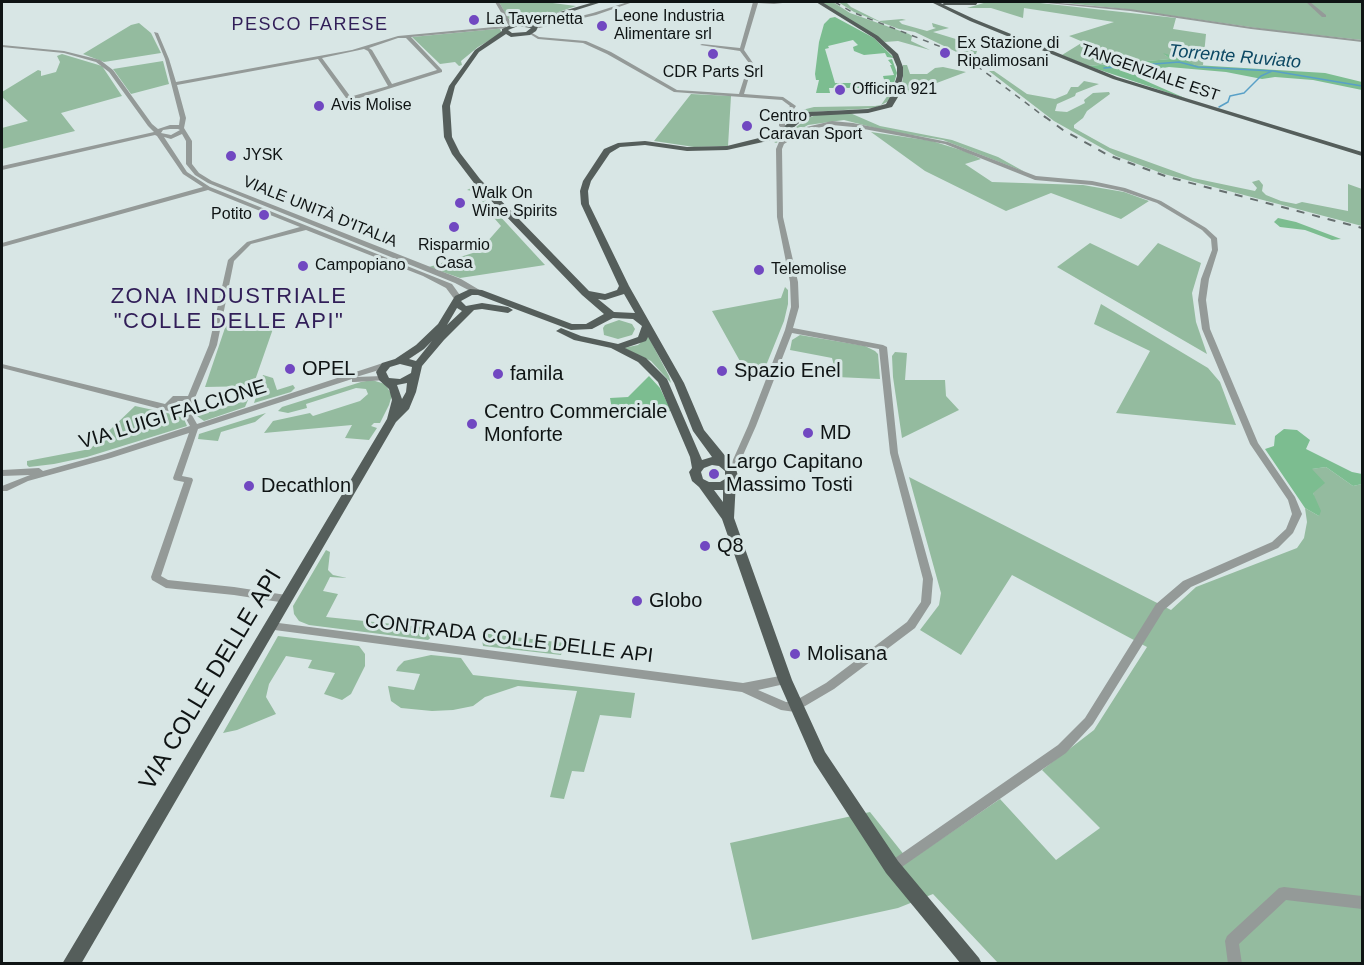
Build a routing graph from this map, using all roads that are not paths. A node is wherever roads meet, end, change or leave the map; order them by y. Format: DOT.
graph roads {
  1 [pos="497,2"];
  2 [pos="599,2"];
  3 [pos="631,2"];
  4 [pos="755,2"];
  5 [pos="789,2"];
  6 [pos="819,2"];
  7 [pos="934,2"];
  8 [pos="939,2"];
  9 [pos="979,2"];
  10 [pos="1038,2"];
  11 [pos="1308,2"];
  12 [pos="1315,2"];
  13 [pos="1335,2"];
  14 [pos="1069,3"];
  15 [pos="1324,16"];
  16 [pos="548,17"];
  17 [pos="972,20"];
  18 [pos="524,24"];
  19 [pos="507,28"];
  20 [pos="535,29"];
  21 [pos="156,33"];
  22 [pos="518,35"];
  23 [pos="406,36"];
  24 [pos="1362,41"];
  25 [pos="702,45"];
  26 [pos="2,46"];
  27 [pos="365,48"];
  28 [pos="742,50"];
  29 [pos="319,57"];
  30 [pos="465,68"];
  31 [pos="173,84"];
  32 [pos="391,87"];
  33 [pos="741,95"];
  34 [pos="183,118"];
  35 [pos="147,121"];
  36 [pos="782,126"];
  37 [pos="169,127"];
  38 [pos="182,129"];
  39 [pos="158,134"];
  40 [pos="1362,154"];
  41 [pos="2,168"];
  42 [pos="208,188"];
  43 [pos="305,228"];
  44 [pos="2,245"];
  45 [pos="624,286"];
  46 [pos="585,293"];
  47 [pos="482,294"];
  48 [pos="457,300"];
  49 [pos="482,306"];
  50 [pos="469,310"];
  51 [pos="613,314"];
  52 [pos="594,323"];
  53 [pos="646,326"];
  54 [pos="789,330"];
  55 [pos="607,345"];
  56 [pos="399,361"];
  57 [pos="2,366"];
  58 [pos="386,366"];
  59 [pos="415,372"];
  60 [pos="201,375"];
  61 [pos="385,380"];
  62 [pos="335,383"];
  63 [pos="189,403"];
  64 [pos="173,404"];
  65 [pos="189,417"];
  66 [pos="392,420"];
  67 [pos="195,427"];
  68 [pos="698,467"];
  69 [pos="57,469"];
  70 [pos="728,472"];
  71 [pos="2,473"];
  72 [pos="704,485"];
  73 [pos="3,490"];
  74 [pos="728,518"];
  75 [pos="286,599"];
  76 [pos="271,626"];
  77 [pos="785,680"];
  78 [pos="743,688"];
  79 [pos="795,707"];
  80 [pos="892,867"];
  81 [pos="1362,903"];
  82 [pos="71,963"];
  83 [pos="973,963"];
  84 [pos="1235,963"];
  1 -- 19 [label="street"];
  2 -- 16 [label="main road"];
  3 -- 20 [label="street"];
  4 -- 5 [label="street"];
  4 -- 28 [label="street"];
  6 -- 45 [label="main road"];
  7 -- 17 [label="main road, TANGENZIALE EST"];
  8 -- 9 [label="main road"];
  9 -- 17 [label="main road"];
  10 -- 14 [label="street"];
  11 -- 15 [label="street"];
  12 -- 13 [label="street"];
  14 -- 24 [label="street"];
  16 -- 18 [label="main road"];
  16 -- 20 [label="main road"];
  17 -- 40 [label="main road, TANGENZIALE EST"];
  18 -- 19 [label="main road"];
  18 -- 20 [label="main road"];
  19 -- 22 [label="main road"];
  19 -- 23 [label="street"];
  19 -- 30 [label="main road"];
  20 -- 22 [label="main road"];
  20 -- 33 [label="street"];
  21 -- 31 [label="street, VIALE UNITÀ D'ITALIA"];
  22 -- 30 [label="main road"];
  23 -- 27 [label="street"];
  23 -- 32 [label="street"];
  25 -- 28 [label="street"];
  26 -- 35 [label="street, VIALE UNITÀ D'ITALIA"];
  27 -- 29 [label="street"];
  27 -- 32 [label="street"];
  28 -- 33 [label="street"];
  29 -- 31 [label="street"];
  29 -- 32 [label="street"];
  30 -- 46 [label="main road"];
  31 -- 34 [label="street, VIALE UNITÀ D'ITALIA"];
  33 -- 36 [label="street"];
  34 -- 37 [label="street"];
  34 -- 38 [label="street, VIALE UNITÀ D'ITALIA"];
  35 -- 37 [label="street"];
  35 -- 39 [label="street, VIALE UNITÀ D'ITALIA"];
  37 -- 38 [label="street"];
  37 -- 39 [label="street"];
  38 -- 39 [label="street"];
  38 -- 47 [label="street, VIALE UNITÀ D'ITALIA"];
  39 -- 41 [label="street"];
  39 -- 42 [label="street, VIALE UNITÀ D'ITALIA"];
  42 -- 43 [label="street, VIALE UNITÀ D'ITALIA"];
  42 -- 44 [label="street"];
  43 -- 48 [label="street, VIALE UNITÀ D'ITALIA"];
  43 -- 60 [label="street"];
  45 -- 46 [label="main road"];
  45 -- 51 [label="main road"];
  45 -- 53 [label="main road"];
  46 -- 51 [label="main road"];
  46 -- 52 [label="main road"];
  47 -- 48 [label="main road"];
  47 -- 49 [label="main road"];
  47 -- 52 [label="main road"];
  48 -- 50 [label="main road"];
  48 -- 56 [label="main road"];
  49 -- 50 [label="main road"];
  49 -- 55 [label="main road"];
  50 -- 59 [label="main road, VIA COLLE DELLE API"];
  51 -- 52 [label="main road"];
  51 -- 53 [label="main road"];
  52 -- 55 [label="main road"];
  53 -- 55 [label="main road"];
  53 -- 70 [label="main road"];
  54 -- 70 [label="street"];
  54 -- 79 [label="street"];
  54 -- 80 [label="street"];
  55 -- 68 [label="main road"];
  56 -- 58 [label="main road"];
  56 -- 59 [label="main road"];
  57 -- 64 [label="street"];
  58 -- 61 [label="main road"];
  58 -- 62 [label="street, VIA LUIGI FALCIONE"];
  59 -- 61 [label="main road"];
  59 -- 66 [label="main road, VIA COLLE DELLE API"];
  60 -- 63 [label="street"];
  60 -- 64 [label="street"];
  61 -- 62 [label="street, VIA LUIGI FALCIONE"];
  61 -- 66 [label="main road, VIA COLLE DELLE API"];
  62 -- 67 [label="street, VIA LUIGI FALCIONE"];
  63 -- 64 [label="street"];
  63 -- 65 [label="street"];
  64 -- 65 [label="street"];
  65 -- 67 [label="street"];
  66 -- 75 [label="main road, VIA COLLE DELLE API"];
  67 -- 69 [label="street, VIA LUIGI FALCIONE"];
  67 -- 75 [label="street"];
  68 -- 70 [label="main road"];
  68 -- 72 [label="main road"];
  69 -- 71 [label="street, VIA LUIGI FALCIONE"];
  69 -- 73 [label="street, VIA LUIGI FALCIONE"];
  70 -- 72 [label="main road"];
  70 -- 74 [label="main road"];
  71 -- 73 [label="street"];
  72 -- 74 [label="main road"];
  74 -- 77 [label="main road"];
  75 -- 76 [label="main road, VIA COLLE DELLE API"];
  76 -- 78 [label="street, CONTRADA COLLE DELLE API"];
  76 -- 82 [label="main road, VIA COLLE DELLE API"];
  77 -- 78 [label="street, CONTRADA COLLE DELLE API"];
  77 -- 79 [label="main road"];
  78 -- 79 [label="street, CONTRADA COLLE DELLE API"];
  79 -- 80 [label="main road"];
  80 -- 83 [label="main road"];
  81 -- 84 [label="street"];
}
